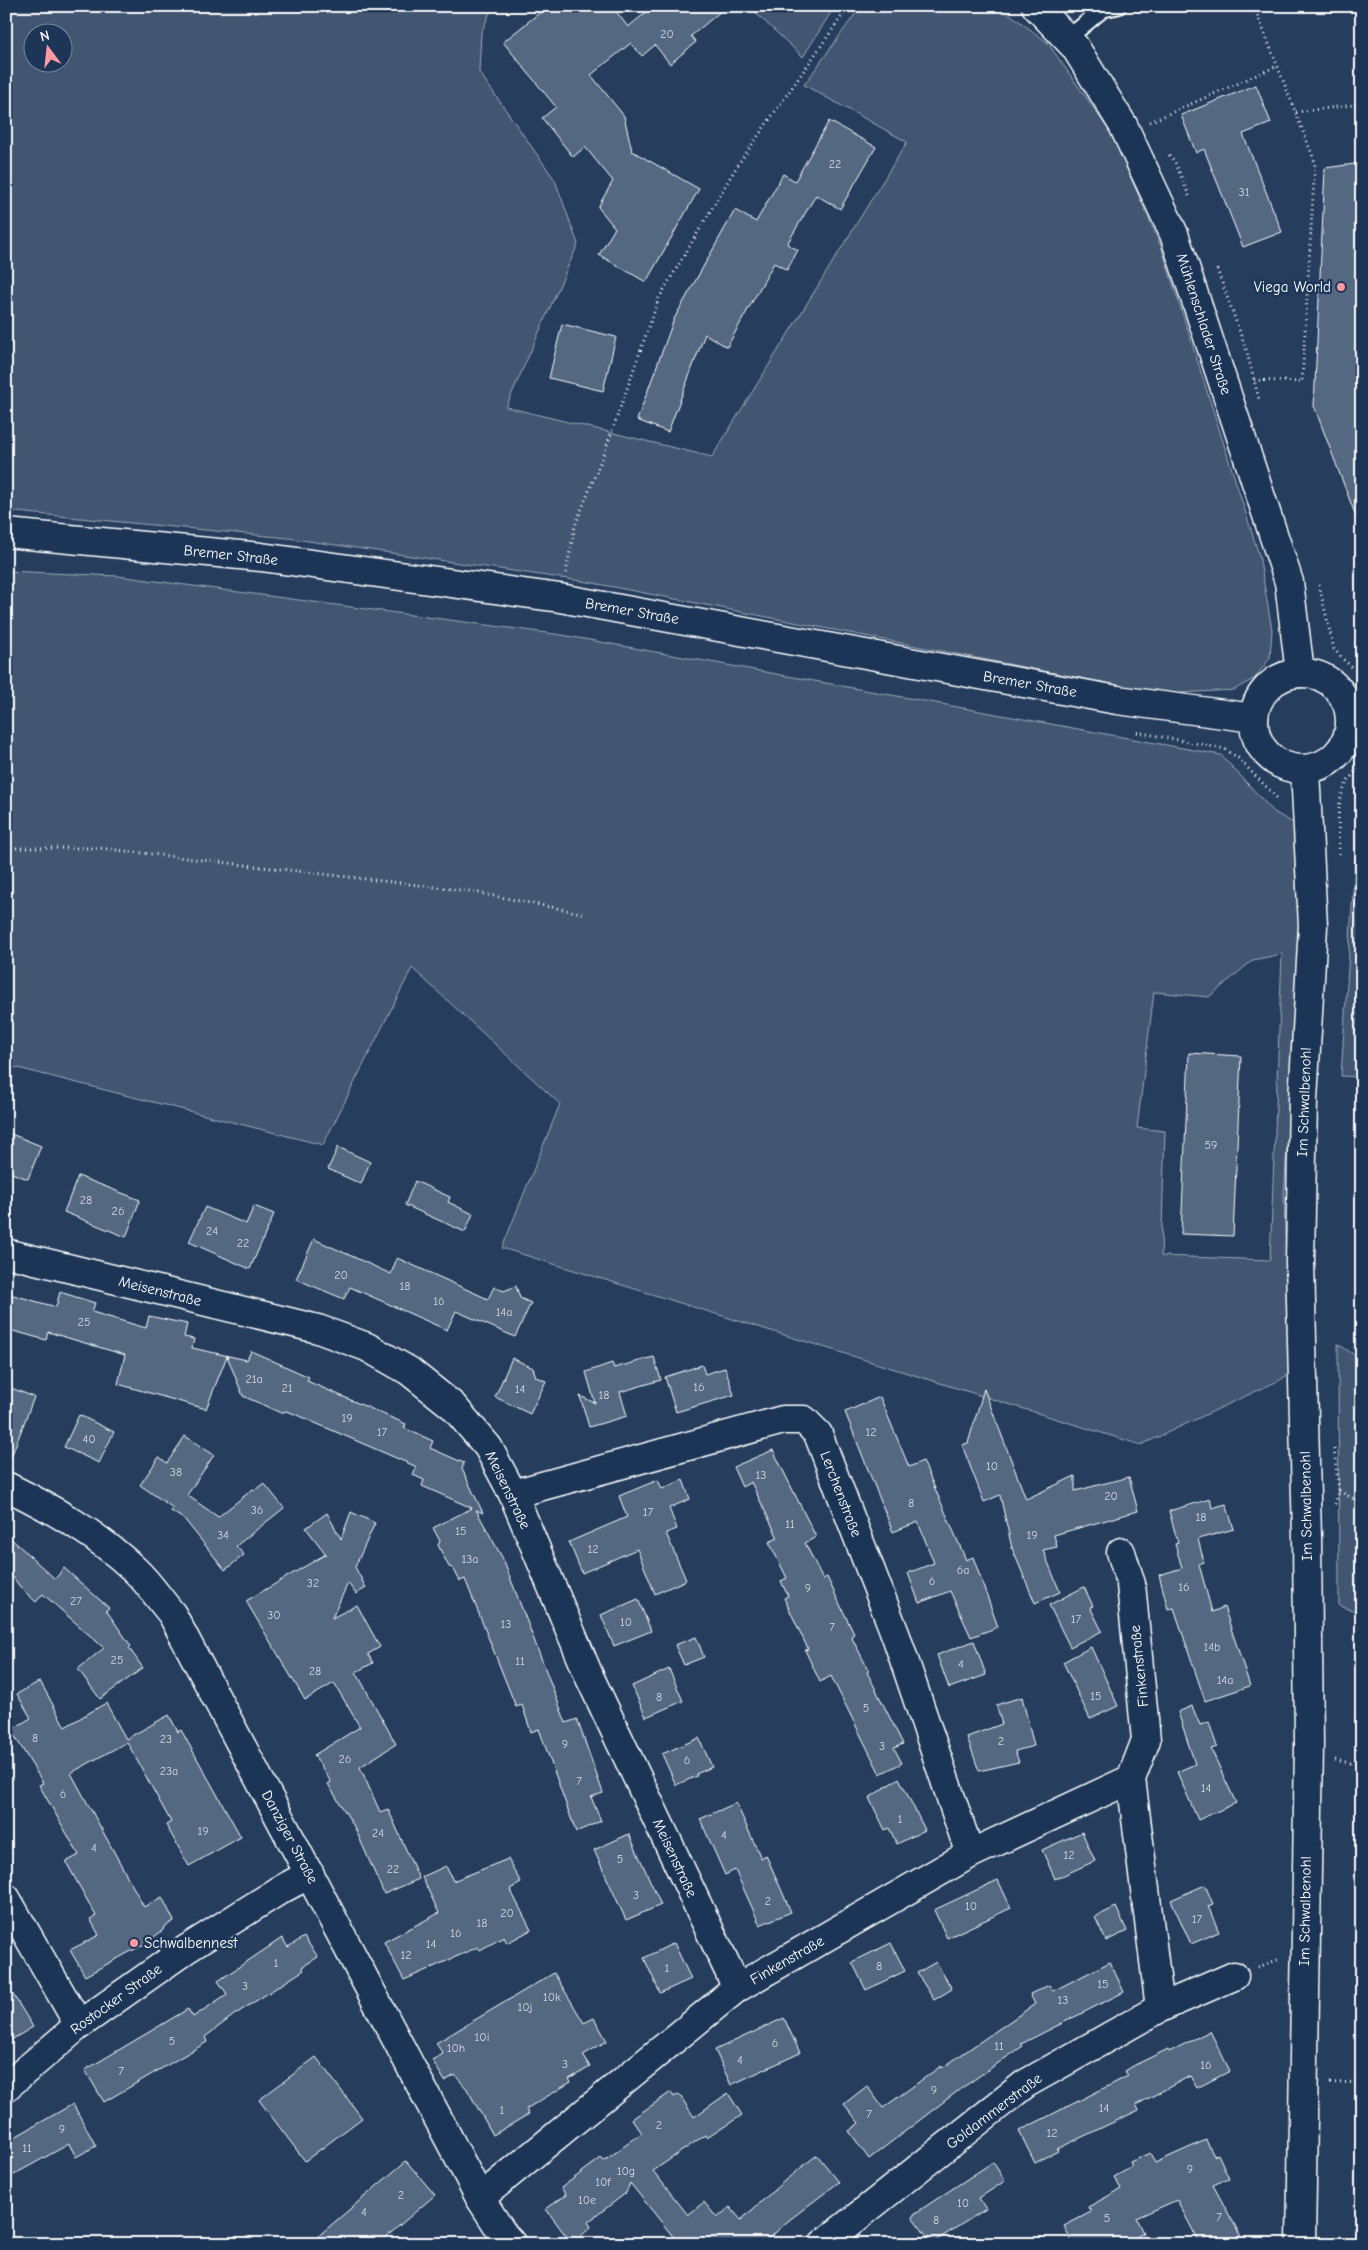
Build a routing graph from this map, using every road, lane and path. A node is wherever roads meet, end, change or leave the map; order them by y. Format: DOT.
graph roads {
  1 [pos="849,6"];
  2 [pos="1036,6"];
  3 [pos="1118,6"];
  4 [pos="1254,6"];
  5 [pos="1103,7"];
  6 [pos="1068,38"];
  7 [pos="1277,66"];
  8 [pos="1362,104"];
  9 [pos="1296,112"];
  10 [pos="1145,124"];
  11 [pos="1254,380"];
  12 [pos="6,533"];
  13 [pos="560,598"];
  14 [pos="1300,673"];
  15 [pos="1254,718"];
  16 [pos="1356,724"];
  17 [pos="1135,732"];
  18 [pos="1362,765"];
  19 [pos="1305,770"];
  20 [pos="1348,780"];
  21 [pos="1338,806"];
  22 [pos="1307,808"];
  23 [pos="6,848"];
  24 [pos="586,914"];
  25 [pos="6,1253"];
  26 [pos="6,1486"];
  27 [pos="1339,1491"];
  28 [pos="514,1494"];
  29 [pos="1362,1503"];
  30 [pos="1121,1552"];
  31 [pos="1330,1759"];
  32 [pos="1362,1765"];
  33 [pos="1131,1779"];
  34 [pos="970,1854"];
  35 [pos="310,1874"];
  36 [pos="6,1898"];
  37 [pos="1304,1950"];
  38 [pos="1234,1976"];
  39 [pos="737,1988"];
  40 [pos="1160,2008"];
  41 [pos="78,2025"];
  42 [pos="1362,2082"];
  43 [pos="1325,2083"];
  44 [pos="6,2087"];
  45 [pos="480,2198"];
  46 [pos="502,2241"];
  47 [pos="823,2244"];
  48 [pos="1301,2244"];
  1 -- 13 [label="path"];
  2 -- 6 [label="street, Mühlenschlader Straße"];
  3 -- 5 [label="lane"];
  4 -- 7 [label="path"];
  5 -- 6 [label="lane"];
  6 -- 14 [label="street, Mühlenschlader Straße"];
  7 -- 9 [label="path"];
  7 -- 10 [label="path"];
  8 -- 9 [label="path"];
  9 -- 11 [label="path"];
  12 -- 13 [label="street, Bremer Straße"];
  13 -- 15 [label="street, Bremer Straße"];
  14 -- 15 [label="street"];
  14 -- 16 [label="street"];
  15 -- 19 [label="street"];
  16 -- 19 [label="street"];
  17 -- 22 [label="path"];
  18 -- 20 [label="path"];
  19 -- 22 [label="street, Im Schwalbenohl"];
  21 -- 22 [label="path"];
  22 -- 37 [label="street, Im Schwalbenohl"];
  23 -- 24 [label="path"];
  25 -- 28 [label="street, Meisenstraße"];
  26 -- 35 [label="street, Danziger Straße"];
  27 -- 29 [label="path"];
  28 -- 34 [label="street, Lerchenstraße"];
  28 -- 39 [label="street, Meisenstraße"];
  30 -- 33 [label="street, Finkenstraße"];
  31 -- 32 [label="path"];
  33 -- 34 [label="street, Finkenstraße"];
  33 -- 40 [label="street, Finkenstraße"];
  34 -- 39 [label="street, Finkenstraße"];
  35 -- 41 [label="street, Rostocker Straße"];
  35 -- 45 [label="street, Danziger Straße"];
  36 -- 41 [label="street"];
  37 -- 38 [label="path"];
  37 -- 48 [label="street, Im Schwalbenohl"];
  38 -- 40 [label="street, Goldammerstraße"];
  39 -- 45 [label="street, Finkenstraße"];
  40 -- 47 [label="street, Goldammerstraße"];
  41 -- 44 [label="street, Rostocker Straße"];
  42 -- 43 [label="path"];
  45 -- 46 [label="street, Danziger Straße"];
}
